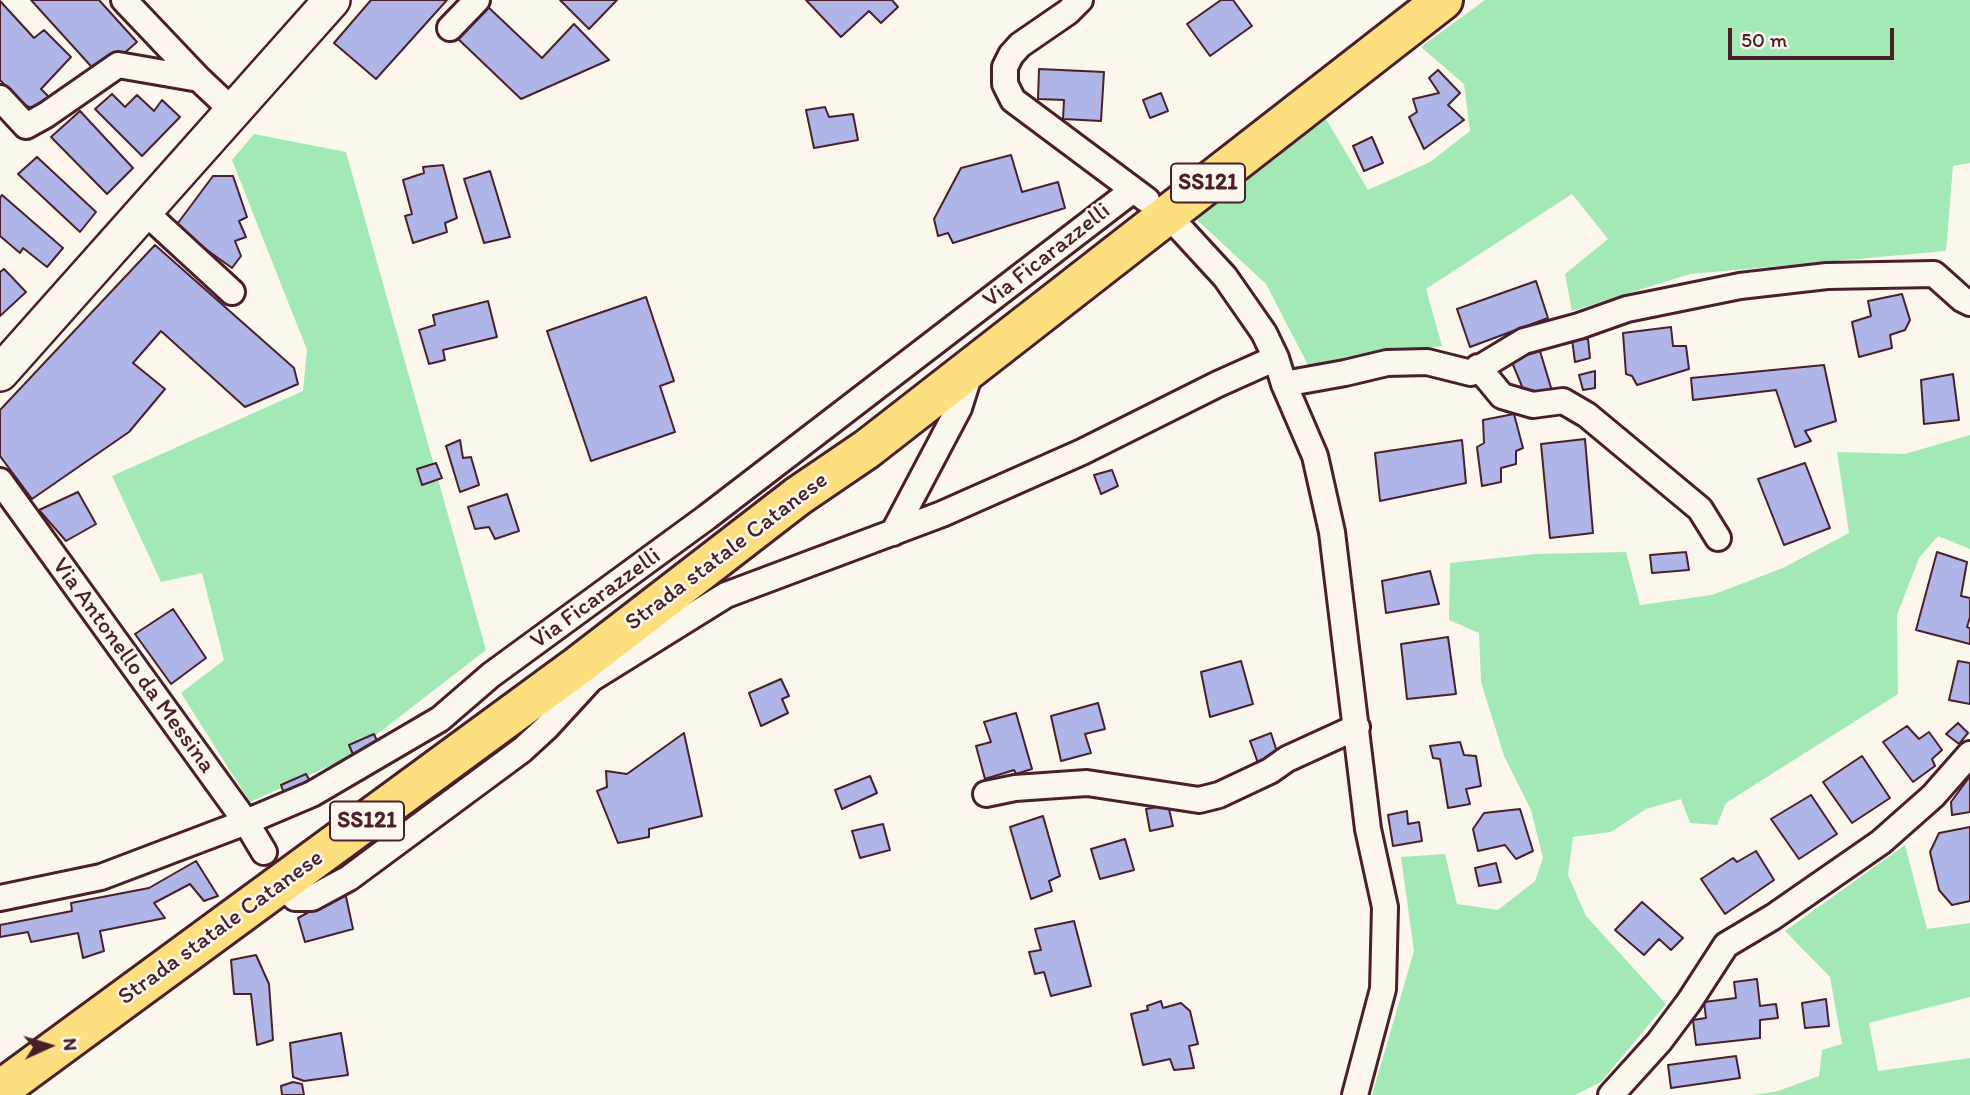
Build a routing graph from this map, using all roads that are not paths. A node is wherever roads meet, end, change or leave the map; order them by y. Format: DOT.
graph roads {
  1 [pos="124,0"];
  2 [pos="332,0"];
  3 [pos="477,0"];
  4 [pos="1080,0"];
  5 [pos="1443,0"];
  6 [pos="450,28"];
  7 [pos="199,79"];
  8 [pos="0,98"];
  9 [pos="233,111"];
  10 [pos="145,211"];
  11 [pos="1179,227"];
  12 [pos="232,292"];
  13 [pos="1970,303"];
  14 [pos="1276,358"];
  15 [pos="972,367"];
  16 [pos="1478,367"];
  17 [pos="0,373"];
  18 [pos="1284,384"];
  19 [pos="0,481"];
  20 [pos="707,517"];
  21 [pos="893,533"];
  22 [pos="1718,538"];
  23 [pos="731,547"];
  24 [pos="1357,727"];
  25 [pos="1970,754"];
  26 [pos="986,794"];
  27 [pos="246,822"];
  28 [pos="264,852"];
  29 [pos="0,898"];
  30 [pos="295,898"];
  31 [pos="0,1090"];
  32 [pos="1355,1095"];
  33 [pos="1611,1095"];
  1 -- 7 [label="street"];
  2 -- 9 [label="main road"];
  3 -- 6 [label="street"];
  4 -- 20 [label="street, Via Ficarazzelli"];
  5 -- 15 [label="main road, Strada statale Catanese / SS121"];
  7 -- 8 [label="street"];
  7 -- 9 [label="street"];
  9 -- 10 [label="main road"];
  10 -- 12 [label="street"];
  10 -- 17 [label="main road"];
  11 -- 14 [label="street"];
  13 -- 16 [label="street"];
  14 -- 18 [label="street"];
  14 -- 21 [label="street"];
  15 -- 21 [label="street"];
  15 -- 23 [label="main road, Strada statale Catanese / SS121"];
  16 -- 18 [label="street"];
  16 -- 22 [label="street"];
  18 -- 24 [label="street"];
  19 -- 27 [label="street, Via Antonello da Messina"];
  20 -- 23 [label="street"];
  20 -- 27 [label="street, Via Ficarazzelli"];
  21 -- 30 [label="street"];
  23 -- 31 [label="main road, Strada statale Catanese / SS121"];
  24 -- 26 [label="street"];
  24 -- 32 [label="street"];
  25 -- 33 [label="street"];
  27 -- 28 [label="street, Via Antonello da Messina"];
  27 -- 29 [label="street, Via Ficarazzelli"];
}
